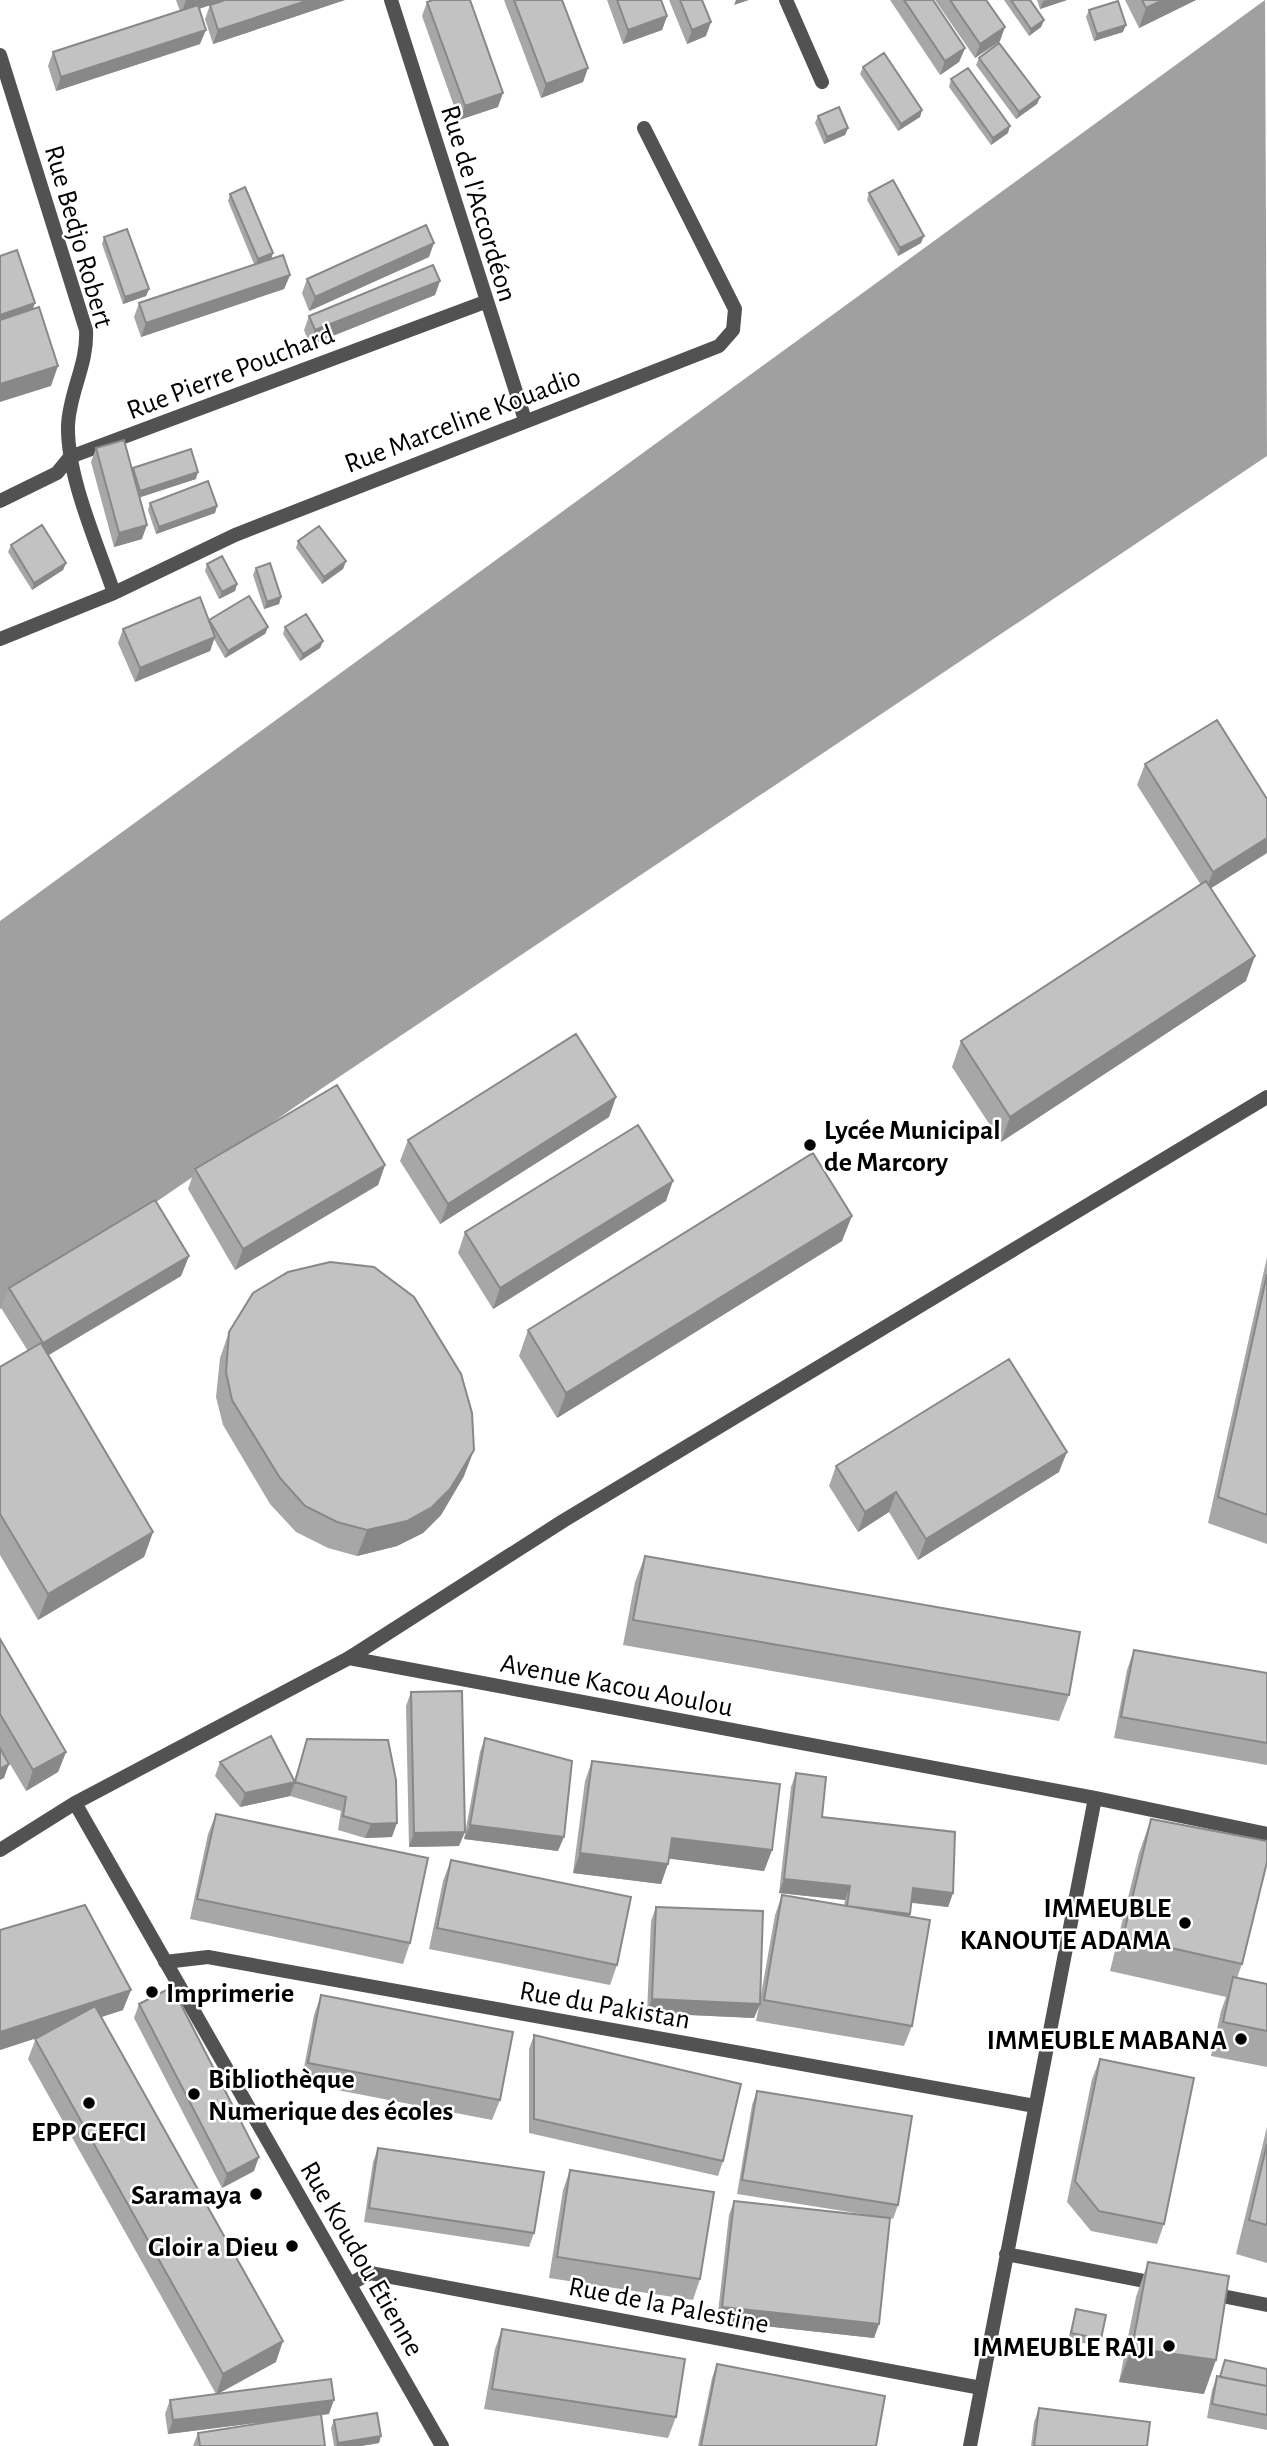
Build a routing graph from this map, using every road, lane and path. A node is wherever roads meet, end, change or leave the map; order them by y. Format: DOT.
graph roads {
  1 [pos="391,0"];
  2 [pos="786,0"];
  3 [pos="0,55"];
  4 [pos="822,82"];
  5 [pos="644,128"];
  6 [pos="485,302"];
  7 [pos="525,420"];
  8 [pos="70,457"];
  9 [pos="0,501"];
  10 [pos="114,593"];
  11 [pos="0,639"];
  12 [pos="1267,1097"];
  13 [pos="349,1658"];
  14 [pos="1095,1798"];
  15 [pos="75,1803"];
  16 [pos="1267,1834"];
  17 [pos="0,1850"];
  18 [pos="165,1962"];
  19 [pos="1035,2106"];
  20 [pos="1006,2254"];
  21 [pos="350,2284"];
  22 [pos="1171,2286"];
  23 [pos="1198,2292"];
  24 [pos="1267,2305"];
  25 [pos="981,2388"];
  26 [pos="442,2446"];
  27 [pos="970,2446"];
  1 -- 6 [label="street, Rue de l'Accordéon"];
  2 -- 4 [label="street"];
  3 -- 8 [label="street, Rue Bedjo Robert"];
  5 -- 7 [label="street, Rue Marceline Kouadio"];
  6 -- 7 [label="street, Rue de l'Accordéon"];
  6 -- 8 [label="street, Rue Pierre Pouchard"];
  7 -- 10 [label="street, Rue Marceline Kouadio"];
  8 -- 9 [label="street, Rue Pierre Pouchard"];
  8 -- 10 [label="street, Rue Bedjo Robert"];
  10 -- 11 [label="street, Rue Marceline Kouadio"];
  12 -- 13 [label="street"];
  13 -- 14 [label="street, Avenue Kacou Aoulou"];
  13 -- 15 [label="street"];
  14 -- 16 [label="street, Avenue Kacou Aoulou"];
  14 -- 19 [label="street"];
  15 -- 17 [label="street"];
  15 -- 18 [label="street, Rue Koudou Etienne"];
  18 -- 19 [label="street, Rue du Pakistan"];
  18 -- 21 [label="street, Rue Koudou Etienne"];
  19 -- 20 [label="street"];
  20 -- 22 [label="street"];
  20 -- 25 [label="street"];
  21 -- 25 [label="street, Rue de la Palestine"];
  21 -- 26 [label="street, Rue Koudou Etienne"];
  23 -- 24 [label="street"];
  25 -- 27 [label="street"];
}
